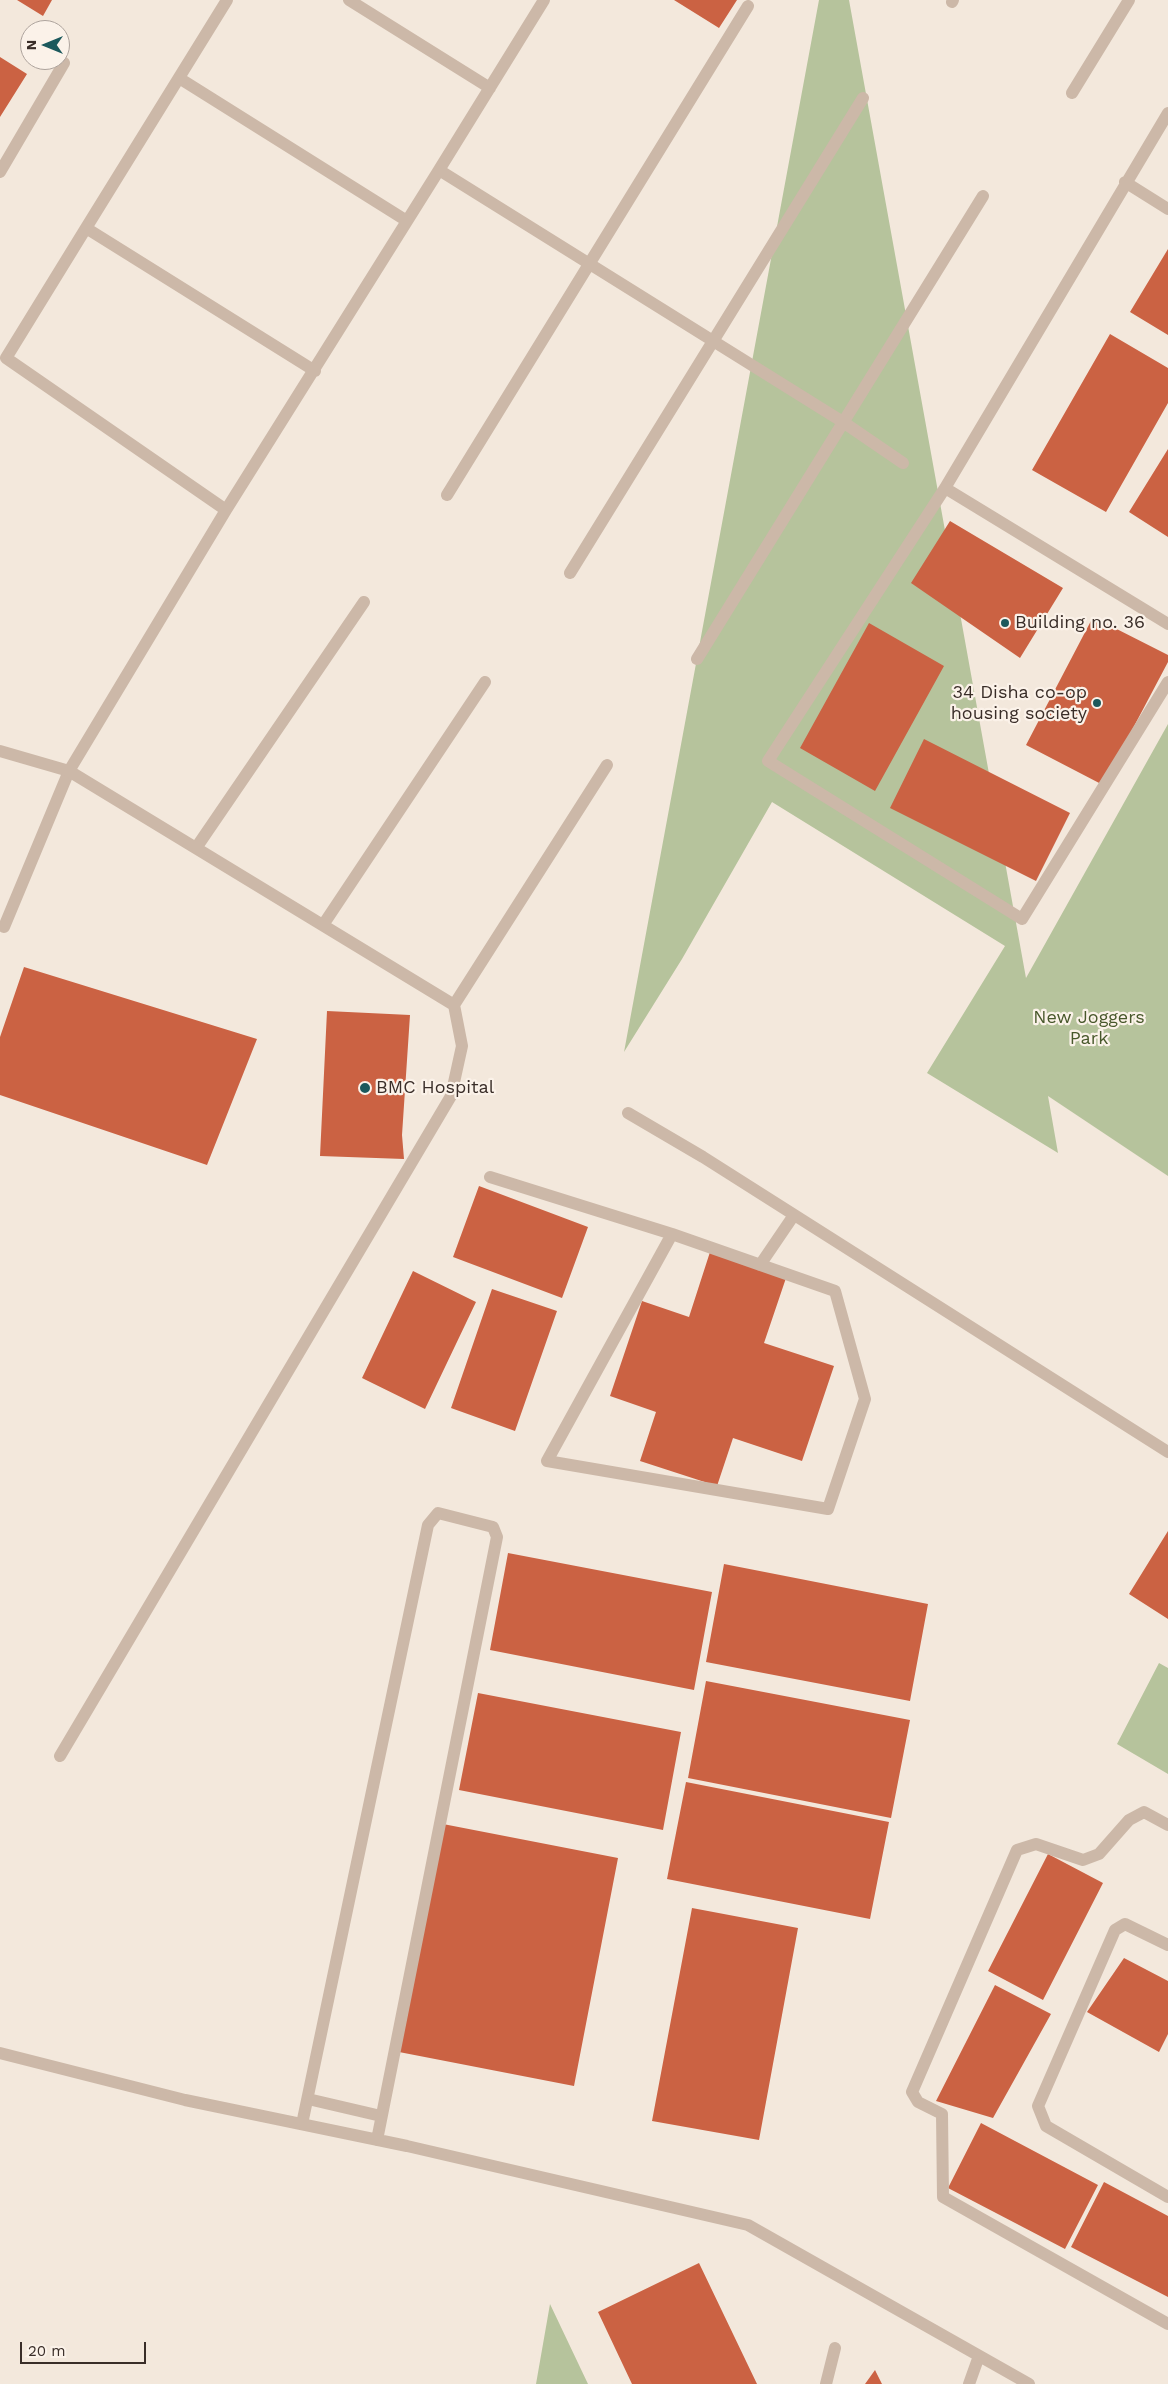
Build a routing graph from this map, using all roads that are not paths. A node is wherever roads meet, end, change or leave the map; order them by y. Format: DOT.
graph roads {
  1 [pos="227,0"];
  2 [pos="349,0"];
  3 [pos="544,0"];
  4 [pos="1129,0"];
  5 [pos="748,6"];
  6 [pos="60,70"];
  7 [pos="179,78"];
  8 [pos="490,88"];
  9 [pos="1072,93"];
  10 [pos="863,98"];
  11 [pos="1168,113"];
  12 [pos="439,170"];
  13 [pos="0,172"];
  14 [pos="1125,182"];
  15 [pos="983,196"];
  16 [pos="1168,209"];
  17 [pos="408,221"];
  18 [pos="86,228"];
  19 [pos="589,264"];
  20 [pos="713,341"];
  21 [pos="315,371"];
  22 [pos="843,422"];
  23 [pos="903,463"];
  24 [pos="945,488"];
  25 [pos="447,495"];
  26 [pos="226,510"];
  27 [pos="570,573"];
  28 [pos="364,602"];
  29 [pos="1168,624"];
  30 [pos="697,659"];
  31 [pos="485,682"];
  32 [pos="1168,682"];
  33 [pos="0,751"];
  34 [pos="607,766"];
  35 [pos="69,771"];
  36 [pos="196,848"];
  37 [pos="323,925"];
  38 [pos="4,927"];
  39 [pos="454,1005"];
  40 [pos="628,1113"];
  41 [pos="490,1177"];
  42 [pos="794,1215"];
  43 [pos="672,1234"];
  44 [pos="760,1265"];
  45 [pos="1168,1452"];
  46 [pos="60,1756"];
  47 [pos="1168,1825"];
  48 [pos="1168,1946"];
  49 [pos="0,2053"];
  50 [pos="308,2099"];
  51 [pos="382,2116"];
  52 [pos="302,2124"];
  53 [pos="377,2140"];
  54 [pos="1168,2198"];
  55 [pos="1168,2324"];
  56 [pos="835,2348"];
  57 [pos="979,2356"];
  58 [pos="826,2384"];
  59 [pos="969,2384"];
  60 [pos="1029,2384"];
  1 -- 7 [label="street"];
  2 -- 8 [label="street"];
  3 -- 8 [label="street"];
  4 -- 9 [label="street"];
  5 -- 19 [label="street"];
  6 -- 13 [label="street"];
  7 -- 17 [label="street"];
  7 -- 18 [label="street"];
  8 -- 12 [label="street"];
  10 -- 20 [label="street"];
  11 -- 14 [label="street"];
  12 -- 17 [label="street"];
  12 -- 19 [label="street"];
  14 -- 16 [label="street"];
  14 -- 24 [label="street"];
  15 -- 22 [label="street"];
  17 -- 21 [label="street"];
  18 -- 21 [label="street"];
  18 -- 26 [label="street"];
  19 -- 20 [label="street"];
  19 -- 25 [label="street"];
  20 -- 22 [label="street"];
  20 -- 27 [label="street"];
  21 -- 26 [label="street"];
  22 -- 23 [label="street"];
  22 -- 30 [label="street"];
  24 -- 29 [label="street"];
  24 -- 32 [label="street"];
  26 -- 35 [label="street"];
  28 -- 36 [label="street"];
  31 -- 37 [label="street"];
  33 -- 35 [label="street"];
  34 -- 39 [label="street"];
  35 -- 36 [label="street"];
  35 -- 38 [label="street"];
  36 -- 37 [label="street"];
  37 -- 39 [label="street"];
  39 -- 46 [label="street"];
  40 -- 42 [label="street"];
  41 -- 43 [label="street"];
  42 -- 44 [label="street"];
  42 -- 45 [label="street"];
  43 -- 44 [label="street"];
  43 -- 44 [label="street"];
  47 -- 55 [label="street"];
  48 -- 54 [label="street"];
  49 -- 52 [label="street"];
  50 -- 51 [label="street"];
  50 -- 51 [label="street"];
  50 -- 52 [label="street"];
  51 -- 53 [label="street"];
  52 -- 53 [label="street"];
  53 -- 57 [label="street"];
  56 -- 58 [label="street"];
  57 -- 59 [label="street"];
  57 -- 60 [label="street"];
}
